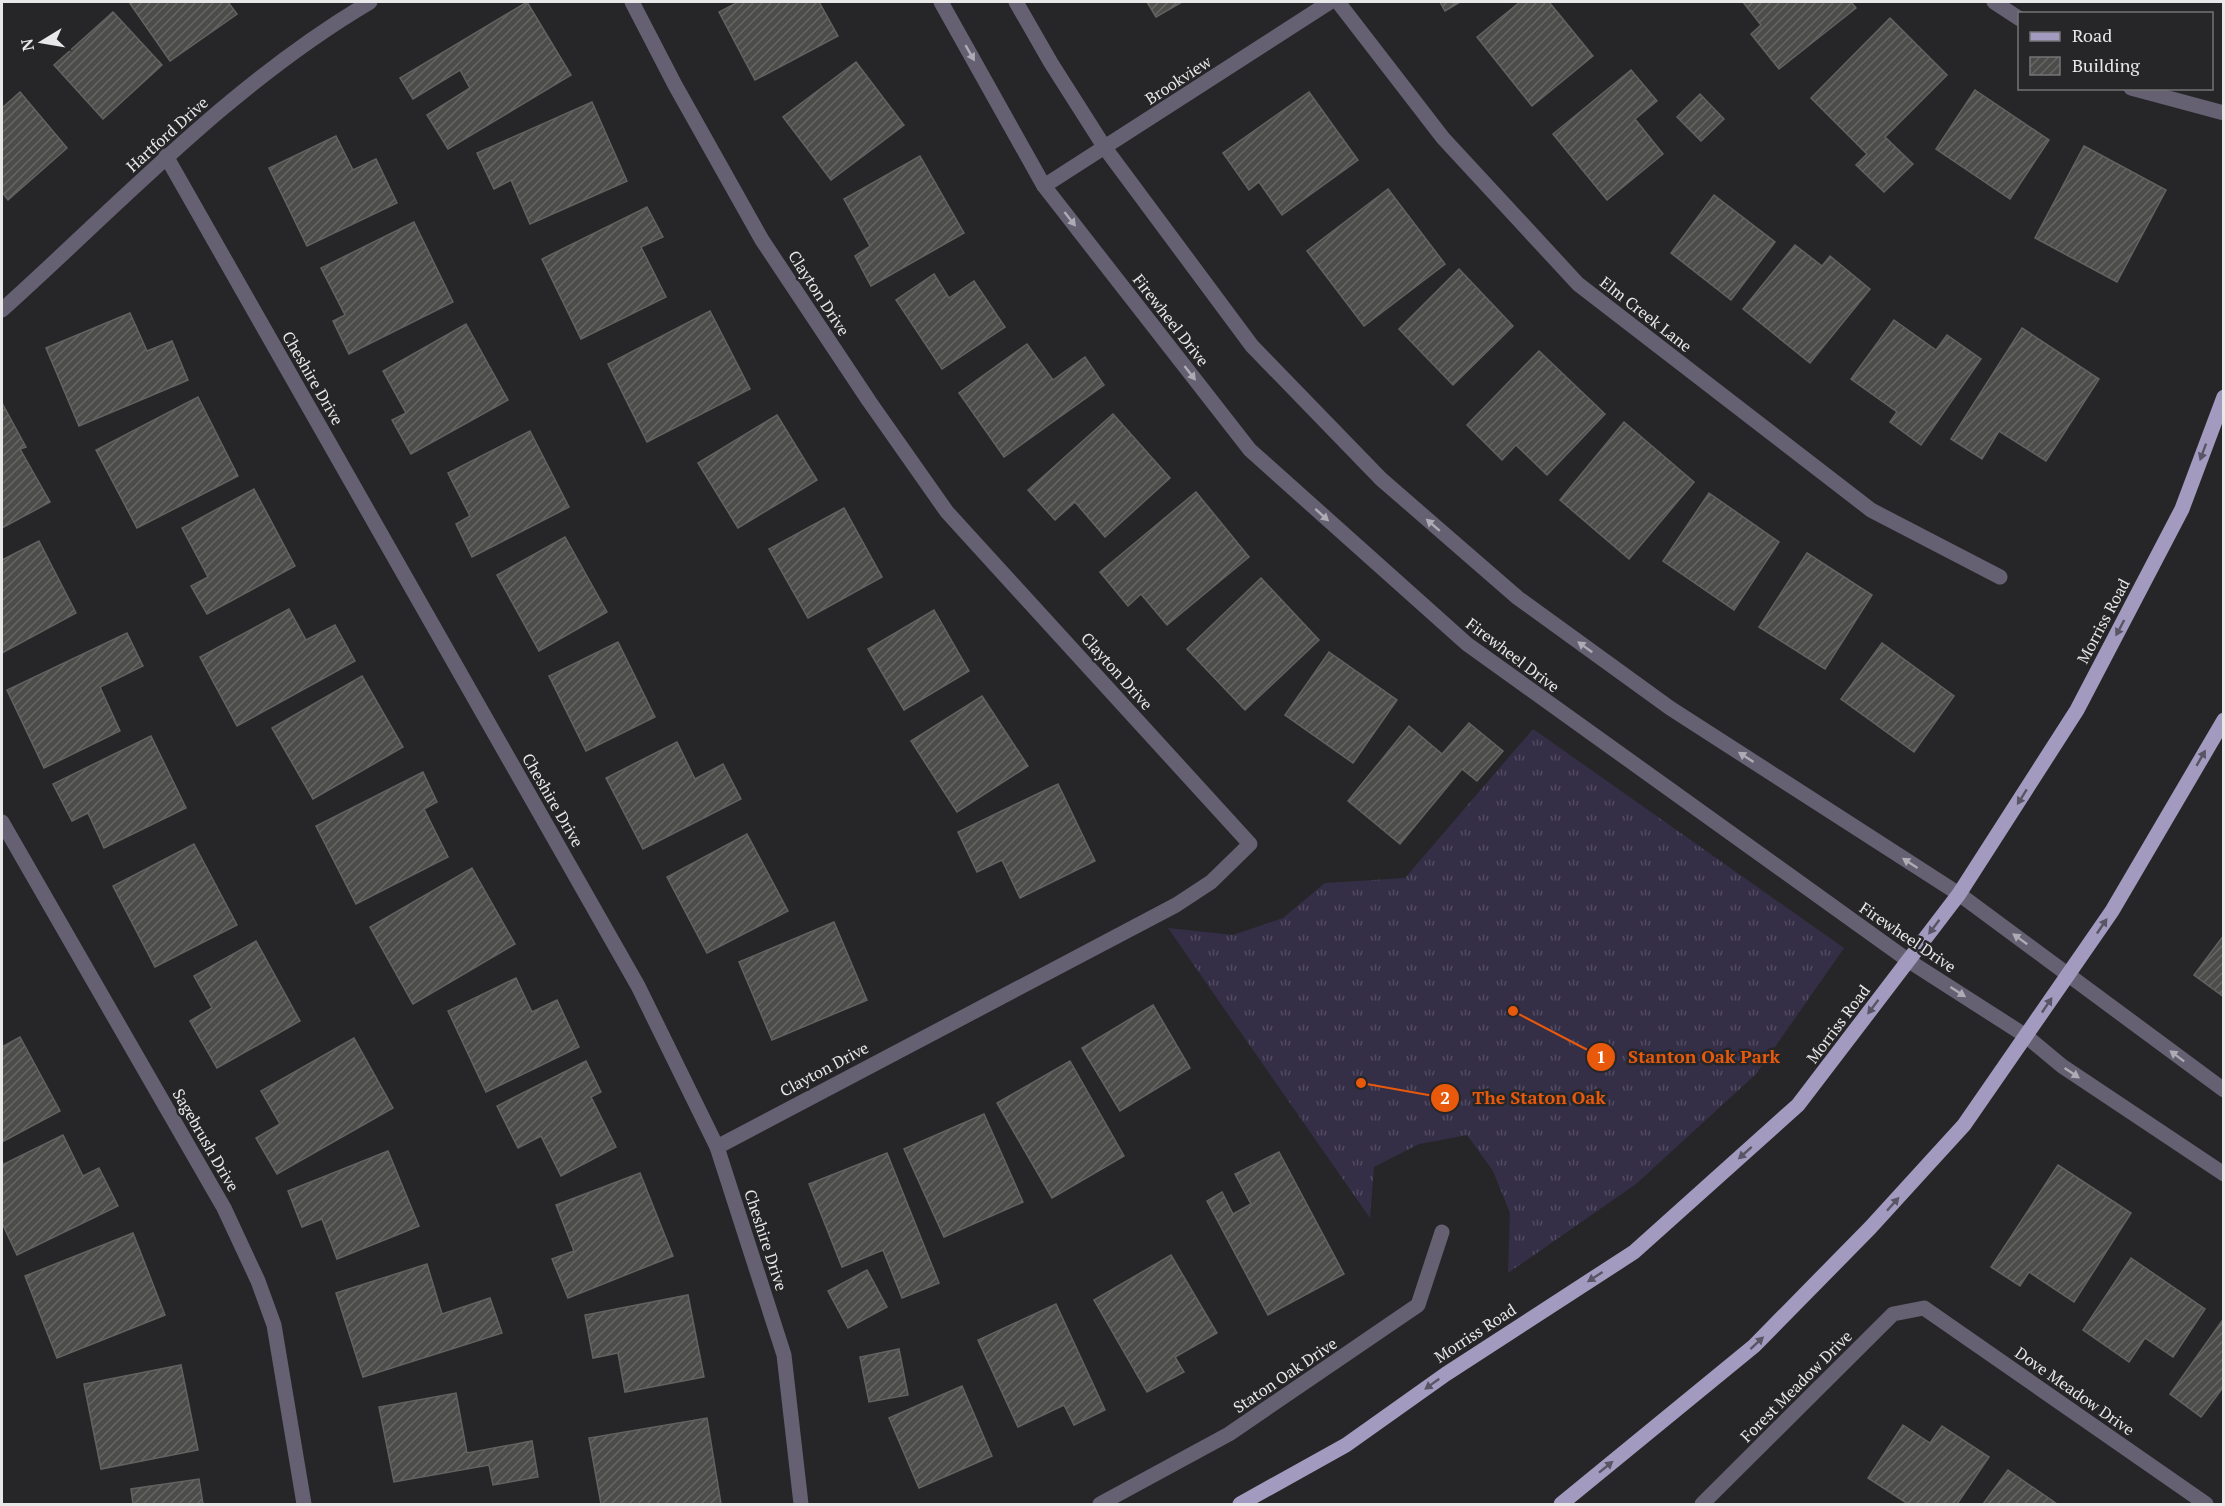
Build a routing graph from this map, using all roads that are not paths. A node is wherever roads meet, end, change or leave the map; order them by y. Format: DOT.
graph roads {
  1 [pos="370,2"];
  2 [pos="633,2"];
  3 [pos="941,2"];
  4 [pos="1016,2"];
  5 [pos="1330,2"];
  6 [pos="1338,2"];
  7 [pos="1994,2"];
  8 [pos="2018,18"];
  9 [pos="2138,90"];
  10 [pos="2223,113"];
  11 [pos="1105,148"];
  12 [pos="166,156"];
  13 [pos="1044,186"];
  14 [pos="2,310"];
  15 [pos="2223,397"];
  16 [pos="2000,578"];
  17 [pos="2223,720"];
  18 [pos="2,822"];
  19 [pos="1959,894"];
  20 [pos="1909,961"];
  21 [pos="2068,974"];
  22 [pos="2026,1036"];
  23 [pos="2223,1090"];
  24 [pos="717,1147"];
  25 [pos="2223,1174"];
  26 [pos="1442,1232"];
  27 [pos="1924,1308"];
  28 [pos="304,1504"];
  29 [pos="801,1504"];
  30 [pos="1100,1504"];
  31 [pos="1240,1504"];
  32 [pos="1561,1504"];
  33 [pos="1702,1504"];
  34 [pos="2206,1504"];
  1 -- 12 [label="street, Hartford Drive"];
  2 -- 24 [label="street, Clayton Drive"];
  3 -- 13 [label="street, Firewheel Drive, one-way"];
  4 -- 11 [label="street"];
  5 -- 11 [label="street, Brookview"];
  6 -- 16 [label="street, Elm Creek Lane"];
  7 -- 8 [label="street"];
  9 -- 10 [label="street"];
  11 -- 13 [label="street, Brookview"];
  19 -- 11 [label="street, one-way"];
  12 -- 14 [label="street, Hartford Drive"];
  12 -- 24 [label="street, Cheshire Drive"];
  13 -- 20 [label="street, Firewheel Drive, one-way"];
  15 -- 19 [label="main road, Morriss Road, one-way"];
  21 -- 17 [label="main road, one-way"];
  18 -- 28 [label="street, Sagebrush Drive"];
  19 -- 20 [label="main road, Morriss Road, one-way"];
  21 -- 19 [label="street, one-way"];
  20 -- 22 [label="street, Firewheel Drive, one-way"];
  20 -- 31 [label="main road, Morriss Road, one-way"];
  22 -- 21 [label="main road, one-way"];
  23 -- 21 [label="street, one-way"];
  22 -- 25 [label="street, Firewheel Drive, one-way"];
  32 -- 22 [label="main road, one-way"];
  24 -- 29 [label="street, Cheshire Drive"];
  26 -- 30 [label="street, Staton Oak Drive"];
  27 -- 33 [label="street, Forest Meadow Drive"];
  27 -- 34 [label="street, Dove Meadow Drive"];
}
